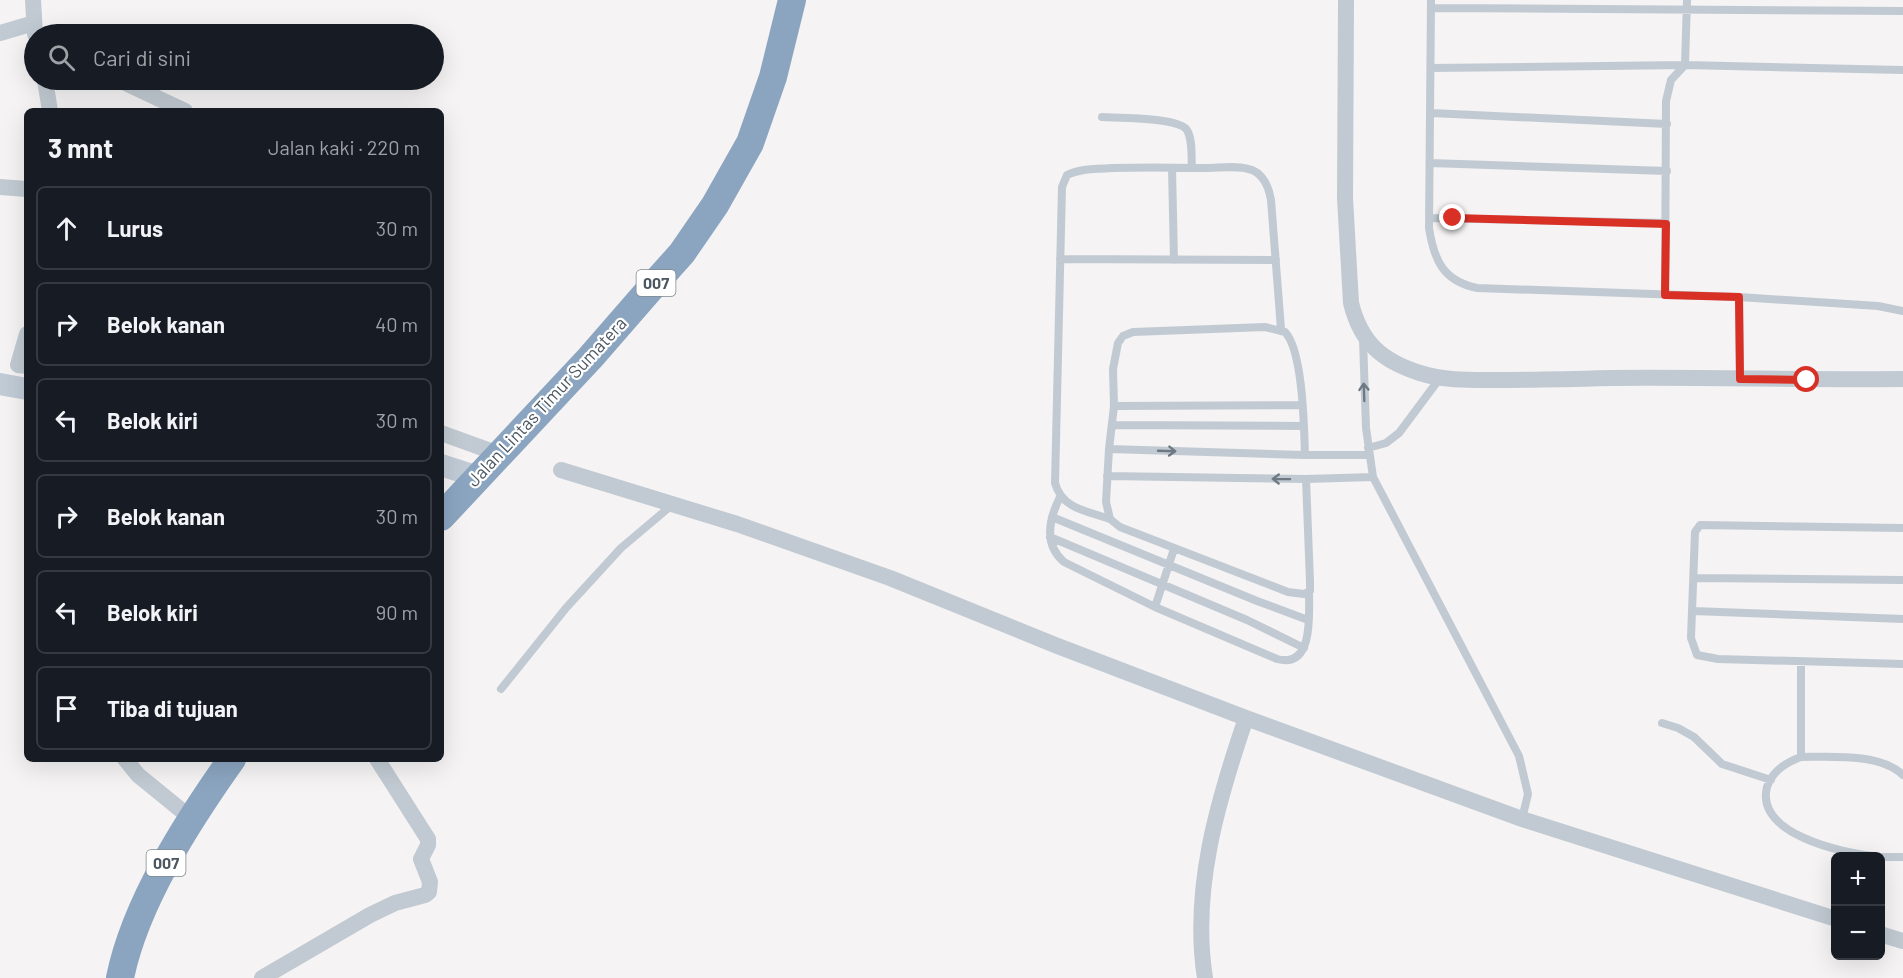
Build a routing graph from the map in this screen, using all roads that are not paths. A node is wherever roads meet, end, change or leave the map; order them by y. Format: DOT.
graph roads {
  1 [pos="33,0"];
  2 [pos="792,0"];
  3 [pos="1346,0"];
  4 [pos="1687,0"];
  5 [pos="1431,4"];
  6 [pos="1687,10"];
  7 [pos="1903,11"];
  8 [pos="34,24"];
  9 [pos="24,30"];
  10 [pos="0,33"];
  11 [pos="1685,65"];
  12 [pos="1431,69"];
  13 [pos="1903,70"];
  14 [pos="47,90"];
  15 [pos="140,90"];
  16 [pos="50,108"];
  17 [pos="179,108"];
  18 [pos="1431,113"];
  19 [pos="1102,117"];
  20 [pos="1667,124"];
  21 [pos="1430,163"];
  22 [pos="1172,168"];
  23 [pos="1192,168"];
  24 [pos="1667,171"];
  25 [pos="0,187"];
  26 [pos="24,189"];
  27 [pos="1430,218"];
  28 [pos="1666,224"];
  29 [pos="1060,259"];
  30 [pos="1174,260"];
  31 [pos="1276,260"];
  32 [pos="1665,295"];
  33 [pos="1739,297"];
  34 [pos="1903,310"];
  35 [pos="1281,329"];
  36 [pos="1363,335"];
  37 [pos="1440,378"];
  38 [pos="1740,379"];
  39 [pos="1903,380"];
  40 [pos="0,384"];
  41 [pos="24,388"];
  42 [pos="1302,405"];
  43 [pos="1114,406"];
  44 [pos="1112,425"];
  45 [pos="1304,426"];
  46 [pos="444,433"];
  47 [pos="1109,449"];
  48 [pos="1368,452"];
  49 [pos="499,454"];
  50 [pos="1305,455"];
  51 [pos="444,466"];
  52 [pos="561,470"];
  53 [pos="1107,476"];
  54 [pos="478,477"];
  55 [pos="1373,477"];
  56 [pos="1306,479"];
  57 [pos="1060,497"];
  58 [pos="672,505"];
  59 [pos="444,514"];
  60 [pos="1052,517"];
  61 [pos="1110,519"];
  62 [pos="1903,528"];
  63 [pos="1050,537"];
  64 [pos="1174,549"];
  65 [pos="1169,565"];
  66 [pos="1694,578"];
  67 [pos="1903,580"];
  68 [pos="1162,585"];
  69 [pos="1309,592"];
  70 [pos="1155,607"];
  71 [pos="1693,610"];
  72 [pos="1903,619"];
  73 [pos="1308,620"];
  74 [pos="1304,648"];
  75 [pos="1801,662"];
  76 [pos="1903,664"];
  77 [pos="501,689"];
  78 [pos="1246,718"];
  79 [pos="1662,723"];
  80 [pos="1801,757"];
  81 [pos="128,762"];
  82 [pos="230,762"];
  83 [pos="380,762"];
  84 [pos="1903,775"];
  85 [pos="1771,780"];
  86 [pos="192,819"];
  87 [pos="1522,819"];
  88 [pos="1854,852"];
  89 [pos="1885,857"];
  90 [pos="1903,857"];
  91 [pos="1831,917"];
  92 [pos="1885,934"];
  93 [pos="1903,941"];
  94 [pos="120,978"];
  95 [pos="262,978"];
  96 [pos="1205,978"];
  1 -- 8 [label="street"];
  2 -- 49 [label="highway, Jalan Lintas Timur Sumatera / 007"];
  3 -- 36 [label="street"];
  4 -- 6 [label="lane"];
  5 -- 6 [label="lane"];
  5 -- 12 [label="lane"];
  6 -- 7 [label="lane"];
  6 -- 11 [label="lane"];
  9 -- 10 [label="street"];
  11 -- 12 [label="lane"];
  11 -- 13 [label="lane"];
  11 -- 20 [label="lane"];
  12 -- 18 [label="lane"];
  14 -- 16 [label="street"];
  15 -- 17 [label="street"];
  18 -- 20 [label="lane"];
  18 -- 21 [label="lane"];
  19 -- 23 [label="lane"];
  20 -- 24 [label="lane"];
  21 -- 24 [label="lane"];
  21 -- 27 [label="lane"];
  22 -- 23 [label="lane"];
  22 -- 29 [label="lane"];
  22 -- 30 [label="lane"];
  23 -- 31 [label="lane"];
  24 -- 28 [label="lane"];
  25 -- 26 [label="street"];
  27 -- 28 [label="lane"];
  27 -- 32 [label="lane"];
  28 -- 32 [label="lane"];
  29 -- 30 [label="lane"];
  29 -- 57 [label="lane"];
  30 -- 31 [label="lane"];
  31 -- 35 [label="lane"];
  32 -- 33 [label="lane"];
  33 -- 34 [label="lane"];
  33 -- 38 [label="lane"];
  35 -- 42 [label="lane"];
  35 -- 43 [label="lane"];
  36 -- 37 [label="street"];
  48 -- 36 [label="lane, one-way"];
  37 -- 38 [label="street"];
  37 -- 48 [label="lane"];
  38 -- 39 [label="street"];
  40 -- 41 [label="street"];
  42 -- 43 [label="lane"];
  42 -- 45 [label="lane"];
  43 -- 44 [label="lane"];
  44 -- 45 [label="lane"];
  44 -- 47 [label="lane"];
  45 -- 50 [label="lane"];
  46 -- 49 [label="street"];
  47 -- 50 [label="lane, one-way"];
  47 -- 53 [label="lane"];
  48 -- 50 [label="lane"];
  48 -- 55 [label="lane"];
  49 -- 54 [label="highway, Jalan Lintas Timur Sumatera / 007"];
  51 -- 54 [label="street"];
  52 -- 58 [label="street"];
  56 -- 53 [label="lane, one-way"];
  53 -- 61 [label="lane"];
  54 -- 59 [label="highway, Jalan Lintas Timur Sumatera / 007"];
  55 -- 56 [label="lane"];
  55 -- 87 [label="lane"];
  56 -- 69 [label="lane"];
  57 -- 60 [label="lane"];
  57 -- 61 [label="lane"];
  58 -- 77 [label="lane"];
  58 -- 78 [label="street"];
  60 -- 63 [label="lane"];
  60 -- 65 [label="lane"];
  61 -- 64 [label="lane"];
  62 -- 66 [label="lane"];
  63 -- 68 [label="lane"];
  63 -- 70 [label="lane"];
  64 -- 65 [label="lane"];
  64 -- 69 [label="lane"];
  65 -- 68 [label="lane"];
  65 -- 73 [label="lane"];
  66 -- 67 [label="lane"];
  66 -- 71 [label="lane"];
  68 -- 70 [label="lane"];
  68 -- 74 [label="lane"];
  69 -- 73 [label="lane"];
  70 -- 74 [label="lane"];
  71 -- 72 [label="lane"];
  71 -- 75 [label="lane"];
  73 -- 74 [label="lane"];
  75 -- 76 [label="lane"];
  75 -- 80 [label="lane"];
  78 -- 87 [label="street"];
  78 -- 96 [label="street"];
  79 -- 85 [label="lane"];
  80 -- 84 [label="lane"];
  80 -- 85 [label="lane"];
  81 -- 86 [label="street"];
  82 -- 86 [label="highway, 007"];
  83 -- 95 [label="street"];
  85 -- 88 [label="lane"];
  86 -- 94 [label="highway, 007"];
  87 -- 91 [label="street"];
  89 -- 90 [label="lane"];
  92 -- 93 [label="street"];
}
